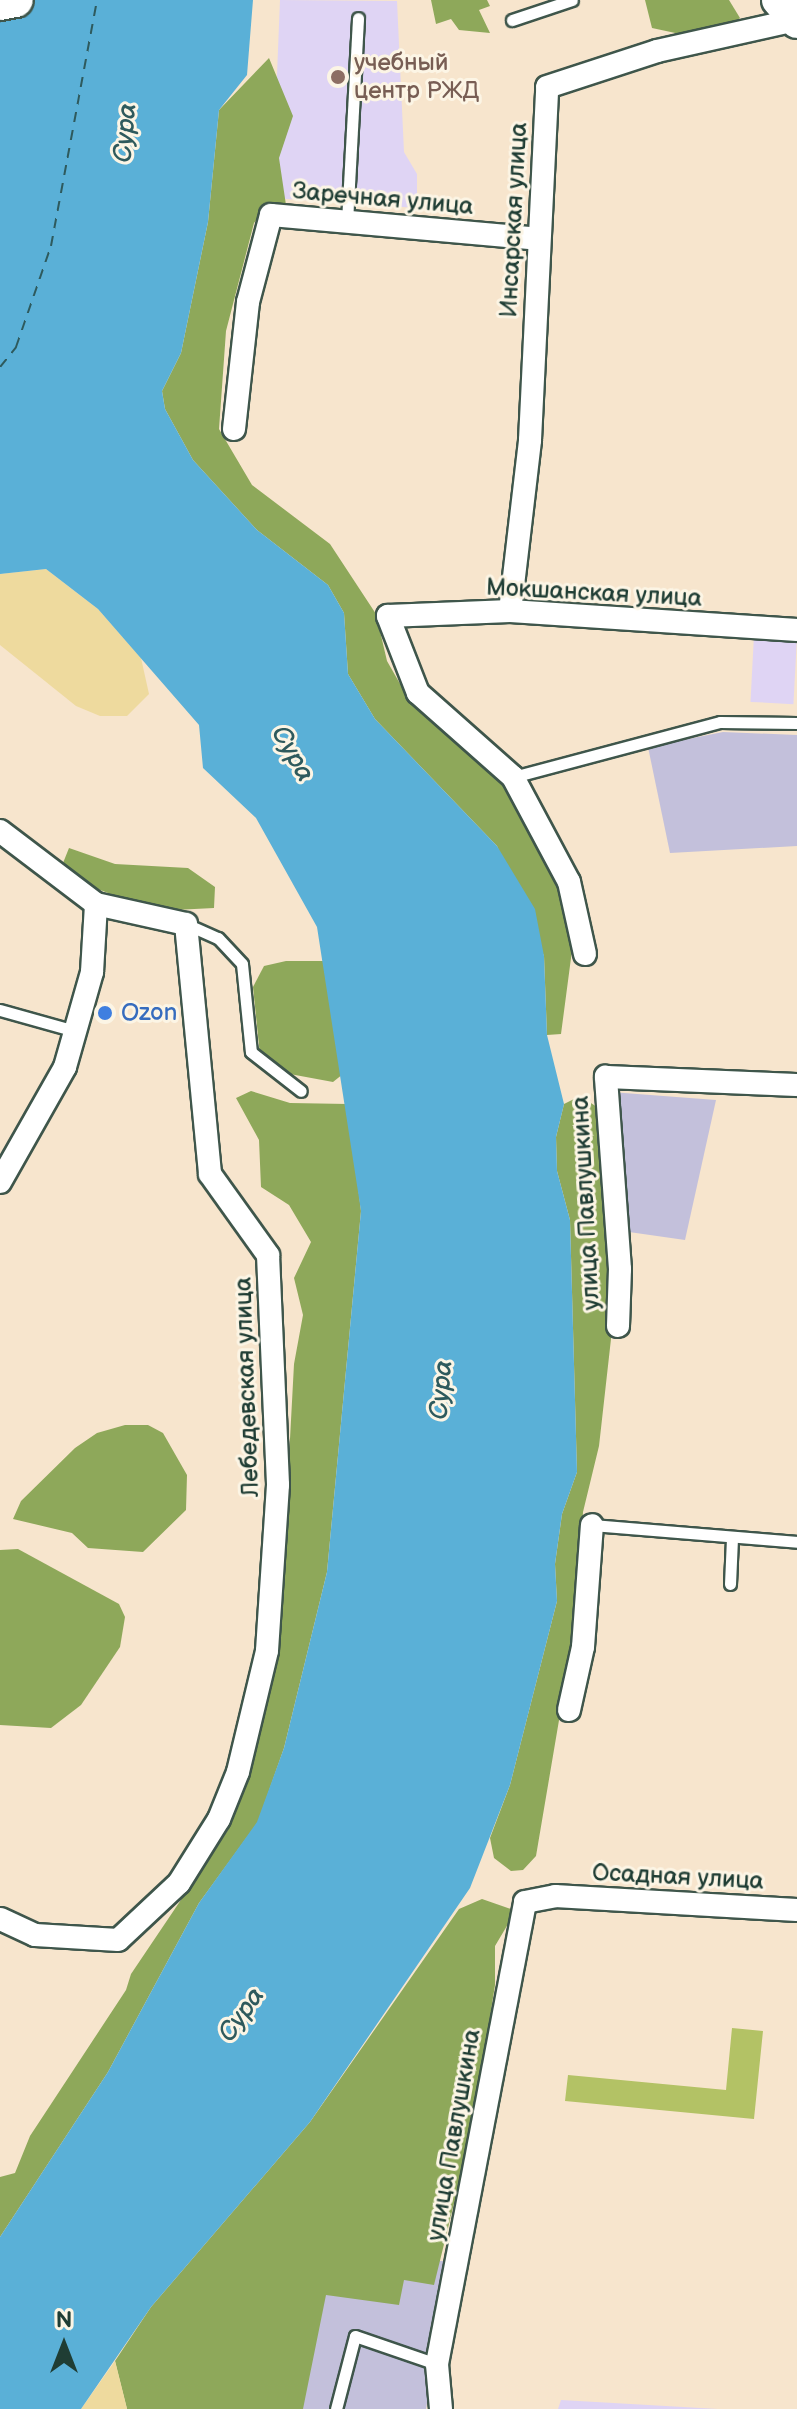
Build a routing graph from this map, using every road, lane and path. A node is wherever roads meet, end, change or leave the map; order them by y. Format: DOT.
graph roads {
  1 [pos="16,0"];
  2 [pos="572,0"];
  3 [pos="0,3"];
  4 [pos="790,14"];
  5 [pos="358,18"];
  6 [pos="512,20"];
  7 [pos="347,222"];
  8 [pos="538,239"];
  9 [pos="234,429"];
  10 [pos="510,611"];
  11 [pos="797,630"];
  12 [pos="797,723"];
  13 [pos="513,777"];
  14 [pos="0,831"];
  15 [pos="96,904"];
  16 [pos="186,924"];
  17 [pos="585,954"];
  18 [pos="0,1010"];
  19 [pos="75,1031"];
  20 [pos="797,1085"];
  21 [pos="301,1091"];
  22 [pos="0,1182"];
  23 [pos="618,1326"];
  24 [pos="592,1525"];
  25 [pos="732,1538"];
  26 [pos="797,1542"];
  27 [pos="730,1584"];
  28 [pos="569,1710"];
  29 [pos="555,1896"];
  30 [pos="797,1910"];
  31 [pos="0,1919"];
  32 [pos="437,2364"];
  33 [pos="336,2409"];
  34 [pos="441,2409"];
  1 -- 3 [label="main road"];
  2 -- 6 [label="lane"];
  4 -- 8 [label="street, Инсарская улица"];
  5 -- 7 [label="lane"];
  7 -- 8 [label="street, Заречная улица"];
  7 -- 9 [label="street, Заречная улица"];
  8 -- 10 [label="street, Инсарская улица"];
  10 -- 11 [label="street, Мокшанская улица"];
  10 -- 13 [label="street, Мокшанская улица"];
  12 -- 13 [label="lane"];
  13 -- 17 [label="street"];
  14 -- 15 [label="street"];
  15 -- 16 [label="street"];
  15 -- 19 [label="street"];
  16 -- 21 [label="lane"];
  16 -- 31 [label="street, Лебедевская улица"];
  18 -- 19 [label="lane"];
  19 -- 22 [label="street"];
  20 -- 23 [label="street, улица Павлушкина"];
  24 -- 25 [label="lane"];
  24 -- 28 [label="street"];
  25 -- 26 [label="lane"];
  25 -- 27 [label="lane"];
  29 -- 30 [label="street, Осадная улица"];
  29 -- 32 [label="street, улица Павлушкина"];
  32 -- 33 [label="lane"];
  32 -- 34 [label="street, улица Павлушкина"];
}
